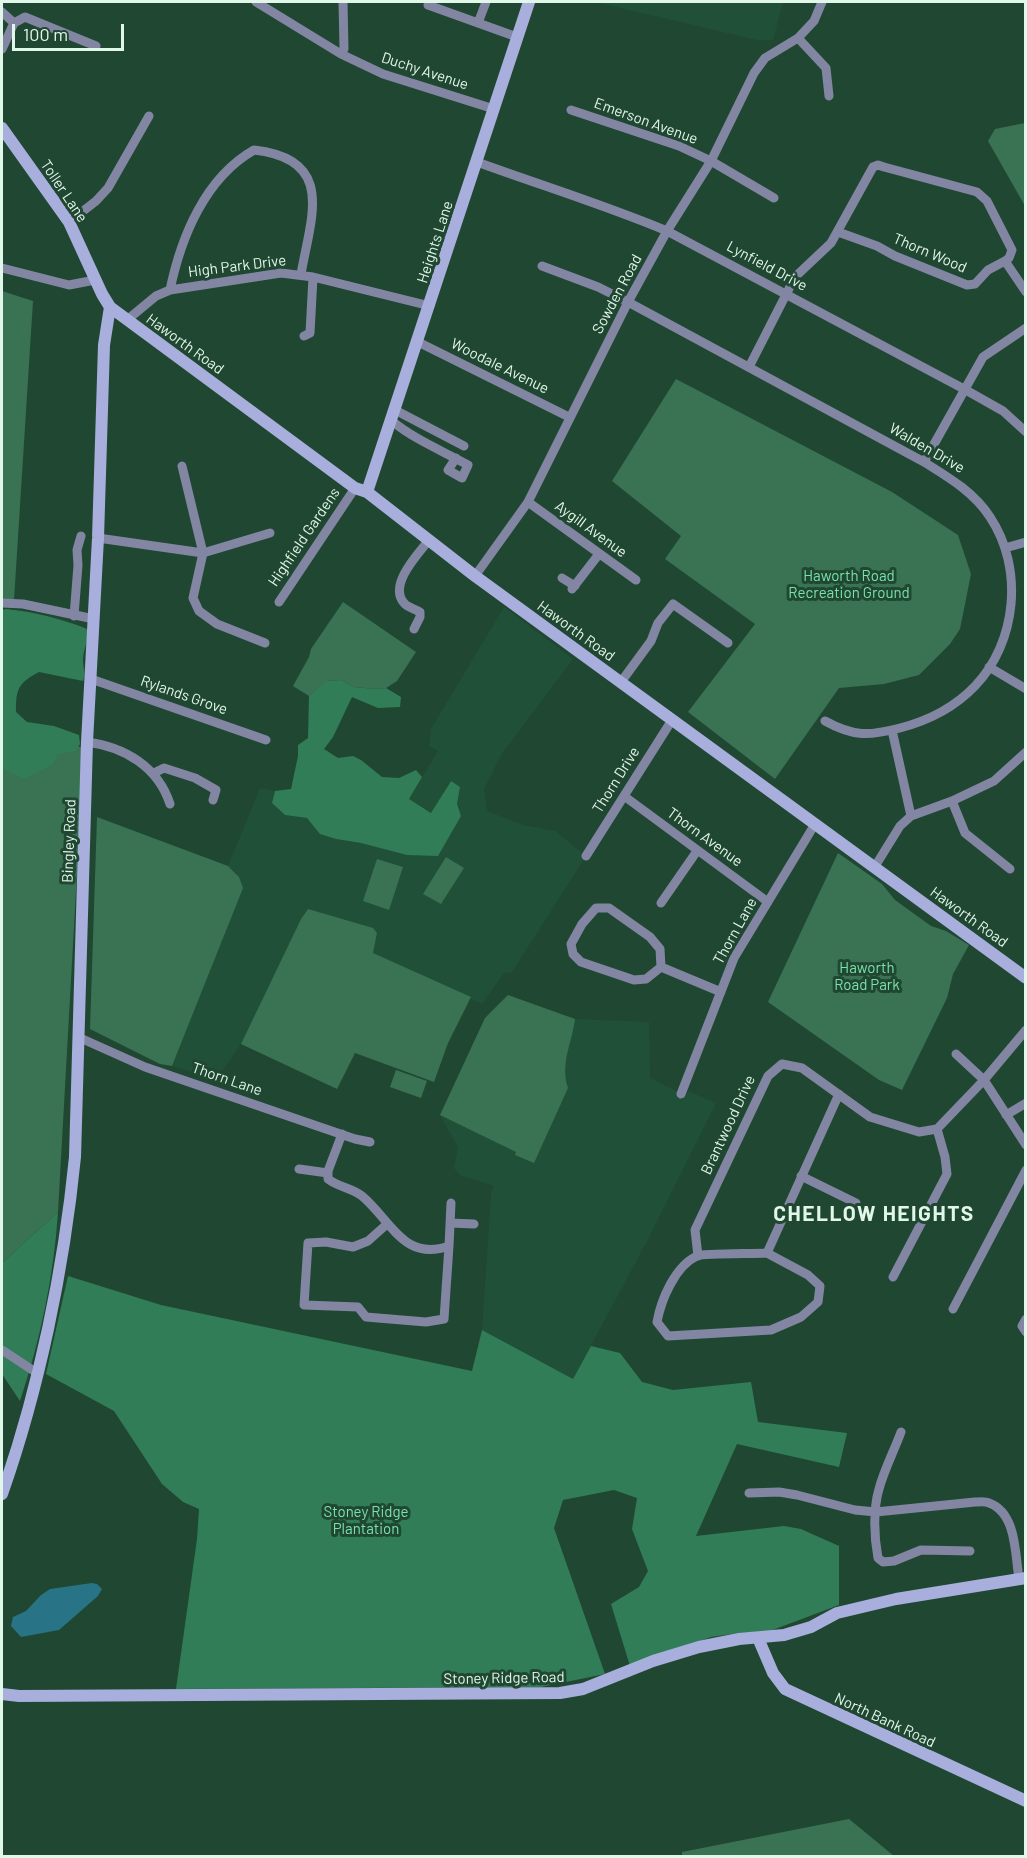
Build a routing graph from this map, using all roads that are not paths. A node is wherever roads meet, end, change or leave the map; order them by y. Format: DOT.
graph roads {
  1 [pos="256,2"];
  2 [pos="343,2"];
  3 [pos="486,2"];
  4 [pos="529,2"];
  5 [pos="822,2"];
  6 [pos="429,3"];
  7 [pos="2,12"];
  8 [pos="424,16"];
  9 [pos="14,23"];
  10 [pos="478,23"];
  11 [pos="517,37"];
  12 [pos="798,38"];
  13 [pos="96,46"];
  14 [pos="2,49"];
  15 [pos="341,54"];
  16 [pos="829,96"];
  17 [pos="494,109"];
  18 [pos="571,110"];
  19 [pos="149,116"];
  20 [pos="2,128"];
  21 [pos="711,161"];
  22 [pos="477,162"];
  23 [pos="774,198"];
  24 [pos="69,222"];
  25 [pos="667,231"];
  26 [pos="838,232"];
  27 [pos="1005,261"];
  28 [pos="542,266"];
  29 [pos="2,268"];
  30 [pos="301,274"];
  31 [pos="313,277"];
  32 [pos="95,280"];
  33 [pos="170,290"];
  34 [pos="1026,292"];
  35 [pos="786,293"];
  36 [pos="628,302"];
  37 [pos="430,306"];
  38 [pos="110,307"];
  39 [pos="127,320"];
  40 [pos="1026,328"];
  41 [pos="304,336"];
  42 [pos="418,342"];
  43 [pos="748,367"];
  44 [pos="964,389"];
  45 [pos="393,416"];
  46 [pos="570,417"];
  47 [pos="1026,432"];
  48 [pos="464,446"];
  49 [pos="456,458"];
  50 [pos="924,462"];
  51 [pos="182,466"];
  52 [pos="361,490"];
  53 [pos="528,502"];
  54 [pos="270,533"];
  55 [pos="81,536"];
  56 [pos="98,538"];
  57 [pos="429,540"];
  58 [pos="1026,542"];
  59 [pos="1005,548"];
  60 [pos="203,553"];
  61 [pos="599,554"];
  62 [pos="475,576"];
  63 [pos="562,578"];
  64 [pos="636,580"];
  65 [pos="279,602"];
  66 [pos="2,603"];
  67 [pos="74,616"];
  68 [pos="94,619"];
  69 [pos="414,629"];
  70 [pos="265,643"];
  71 [pos="728,643"];
  72 [pos="989,667"];
  73 [pos="91,679"];
  74 [pos="621,682"];
  75 [pos="1026,689"];
  76 [pos="672,720"];
  77 [pos="825,721"];
  78 [pos="892,730"];
  79 [pos="266,740"];
  80 [pos="87,742"];
  81 [pos="1025,755"];
  82 [pos="154,773"];
  83 [pos="624,796"];
  84 [pos="213,800"];
  85 [pos="952,801"];
  86 [pos="170,804"];
  87 [pos="911,816"];
  88 [pos="815,824"];
  89 [pos="697,851"];
  90 [pos="586,856"];
  91 [pos="874,868"];
  92 [pos="1010,869"];
  93 [pos="768,902"];
  94 [pos="661,903"];
  95 [pos="661,968"];
  96 [pos="1026,978"];
  97 [pos="721,992"];
  98 [pos="1026,1030"];
  99 [pos="78,1037"];
  100 [pos="956,1053"];
  101 [pos="984,1080"];
  102 [pos="681,1094"];
  103 [pos="839,1094"];
  104 [pos="1026,1103"];
  105 [pos="1006,1115"];
  106 [pos="937,1129"];
  107 [pos="342,1134"];
  108 [pos="370,1142"];
  109 [pos="1026,1145"];
  110 [pos="299,1168"];
  111 [pos="1026,1170"];
  112 [pos="328,1173"];
  113 [pos="801,1176"];
  114 [pos="1022,1186"];
  115 [pos="451,1203"];
  116 [pos="856,1203"];
  117 [pos="450,1223"];
  118 [pos="387,1224"];
  119 [pos="474,1224"];
  120 [pos="449,1246"];
  121 [pos="767,1253"];
  122 [pos="698,1256"];
  123 [pos="893,1277"];
  124 [pos="952,1310"];
  125 [pos="1026,1319"];
  126 [pos="1026,1332"];
  127 [pos="2,1350"];
  128 [pos="37,1373"];
  129 [pos="902,1432"];
  130 [pos="749,1493"];
  131 [pos="2,1494"];
  132 [pos="876,1512"];
  133 [pos="970,1551"];
  134 [pos="1022,1579"];
  135 [pos="758,1638"];
  136 [pos="2,1694"];
  137 [pos="1026,1801"];
  1 -- 15 [label="street, Duchy Avenue"];
  2 -- 15 [label="street"];
  3 -- 10 [label="street"];
  4 -- 11 [label="main road, Heights Lane"];
  5 -- 12 [label="street"];
  6 -- 8 [label="street"];
  6 -- 10 [label="street"];
  7 -- 9 [label="street"];
  9 -- 13 [label="street"];
  9 -- 14 [label="street"];
  10 -- 11 [label="street"];
  11 -- 17 [label="main road, Heights Lane"];
  12 -- 16 [label="street"];
  12 -- 21 [label="street, Sowden Road"];
  15 -- 17 [label="street, Duchy Avenue"];
  17 -- 22 [label="main road, Heights Lane"];
  18 -- 21 [label="street, Emerson Avenue"];
  19 -- 24 [label="street"];
  20 -- 24 [label="main road, Toller Lane"];
  21 -- 23 [label="street, Emerson Avenue"];
  21 -- 25 [label="street, Sowden Road"];
  22 -- 25 [label="street, Lynfield Drive"];
  22 -- 37 [label="main road, Heights Lane"];
  24 -- 32 [label="main road, Toller Lane"];
  25 -- 35 [label="street, Lynfield Drive"];
  25 -- 36 [label="street, Sowden Road"];
  26 -- 27 [label="street, Thorn Wood"];
  26 -- 27 [label="street"];
  26 -- 35 [label="street"];
  27 -- 34 [label="street"];
  28 -- 36 [label="street, Walden Drive"];
  29 -- 32 [label="street"];
  30 -- 31 [label="street, High Park Drive"];
  30 -- 33 [label="street, High Park Drive"];
  30 -- 33 [label="street"];
  31 -- 37 [label="street, High Park Drive"];
  31 -- 41 [label="street"];
  32 -- 38 [label="main road, Toller Lane"];
  33 -- 39 [label="street, High Park Drive"];
  35 -- 43 [label="street"];
  35 -- 44 [label="street, Lynfield Drive"];
  36 -- 43 [label="street, Walden Drive"];
  36 -- 46 [label="street, Sowden Road"];
  37 -- 42 [label="main road, Heights Lane"];
  38 -- 39 [label="main road, Haworth Road"];
  38 -- 56 [label="main road, Bingley Road"];
  39 -- 52 [label="main road, Haworth Road"];
  40 -- 44 [label="street"];
  42 -- 45 [label="main road, Heights Lane"];
  42 -- 46 [label="street, Woodale Avenue"];
  43 -- 50 [label="street, Walden Drive"];
  44 -- 47 [label="street, Lynfield Drive"];
  44 -- 50 [label="street"];
  45 -- 48 [label="street"];
  45 -- 49 [label="street"];
  45 -- 52 [label="main road, Heights Lane"];
  46 -- 53 [label="street, Sowden Road"];
  50 -- 59 [label="street, Walden Drive"];
  51 -- 60 [label="street"];
  52 -- 57 [label="main road, Haworth Road"];
  52 -- 65 [label="street, Highfield Gardens"];
  53 -- 61 [label="street, Aygill Avenue"];
  53 -- 62 [label="street, Sowden Road"];
  54 -- 60 [label="street"];
  55 -- 67 [label="street"];
  56 -- 60 [label="street"];
  56 -- 68 [label="main road, Bingley Road"];
  57 -- 62 [label="main road, Haworth Road"];
  57 -- 69 [label="street"];
  58 -- 59 [label="street"];
  59 -- 72 [label="street, Walden Drive"];
  60 -- 70 [label="street"];
  61 -- 63 [label="street"];
  61 -- 64 [label="street, Aygill Avenue"];
  62 -- 74 [label="main road, Haworth Road"];
  66 -- 67 [label="street"];
  67 -- 68 [label="street"];
  68 -- 73 [label="main road, Bingley Road"];
  71 -- 74 [label="street"];
  72 -- 75 [label="street"];
  72 -- 78 [label="street, Walden Drive"];
  73 -- 79 [label="street, Rylands Grove"];
  73 -- 80 [label="main road, Bingley Road"];
  74 -- 76 [label="main road, Haworth Road"];
  76 -- 83 [label="street, Thorn Drive"];
  76 -- 88 [label="main road, Haworth Road"];
  77 -- 78 [label="street, Walden Drive"];
  78 -- 87 [label="street"];
  80 -- 82 [label="street"];
  80 -- 99 [label="main road, Bingley Road"];
  81 -- 85 [label="street"];
  82 -- 84 [label="street"];
  82 -- 86 [label="street"];
  83 -- 89 [label="street, Thorn Avenue"];
  83 -- 90 [label="street, Thorn Drive"];
  85 -- 87 [label="street"];
  85 -- 92 [label="street"];
  87 -- 91 [label="street"];
  88 -- 91 [label="main road, Haworth Road"];
  88 -- 93 [label="street, Thorn Lane"];
  89 -- 93 [label="street, Thorn Avenue"];
  89 -- 94 [label="street"];
  91 -- 96 [label="main road, Haworth Road"];
  93 -- 97 [label="street, Thorn Lane"];
  95 -- 95 [label="street"];
  95 -- 97 [label="street"];
  97 -- 102 [label="street, Thorn Lane"];
  98 -- 101 [label="street"];
  99 -- 107 [label="street, Thorn Lane"];
  99 -- 128 [label="main road, Bingley Road"];
  100 -- 101 [label="street"];
  101 -- 105 [label="street"];
  101 -- 106 [label="street"];
  103 -- 106 [label="street, Brantwood Drive"];
  103 -- 113 [label="street"];
  103 -- 122 [label="street, Brantwood Drive"];
  104 -- 105 [label="street"];
  105 -- 109 [label="street"];
  106 -- 123 [label="street"];
  107 -- 108 [label="street, Thorn Lane"];
  107 -- 112 [label="street"];
  110 -- 112 [label="street"];
  111 -- 114 [label="street"];
  112 -- 118 [label="street"];
  113 -- 116 [label="street"];
  113 -- 121 [label="street"];
  114 -- 124 [label="street"];
  115 -- 117 [label="street"];
  117 -- 119 [label="street"];
  117 -- 120 [label="street"];
  118 -- 120 [label="street"];
  118 -- 120 [label="street"];
  121 -- 122 [label="street"];
  121 -- 122 [label="street"];
  125 -- 126 [label="street"];
  127 -- 128 [label="street"];
  128 -- 131 [label="main road, Bingley Road"];
  129 -- 132 [label="street"];
  130 -- 132 [label="street"];
  132 -- 133 [label="street"];
  132 -- 134 [label="street"];
  134 -- 135 [label="main road, Stoney Ridge Road"];
  135 -- 136 [label="main road, Stoney Ridge Road"];
  135 -- 137 [label="main road, North Bank Road"];
}
